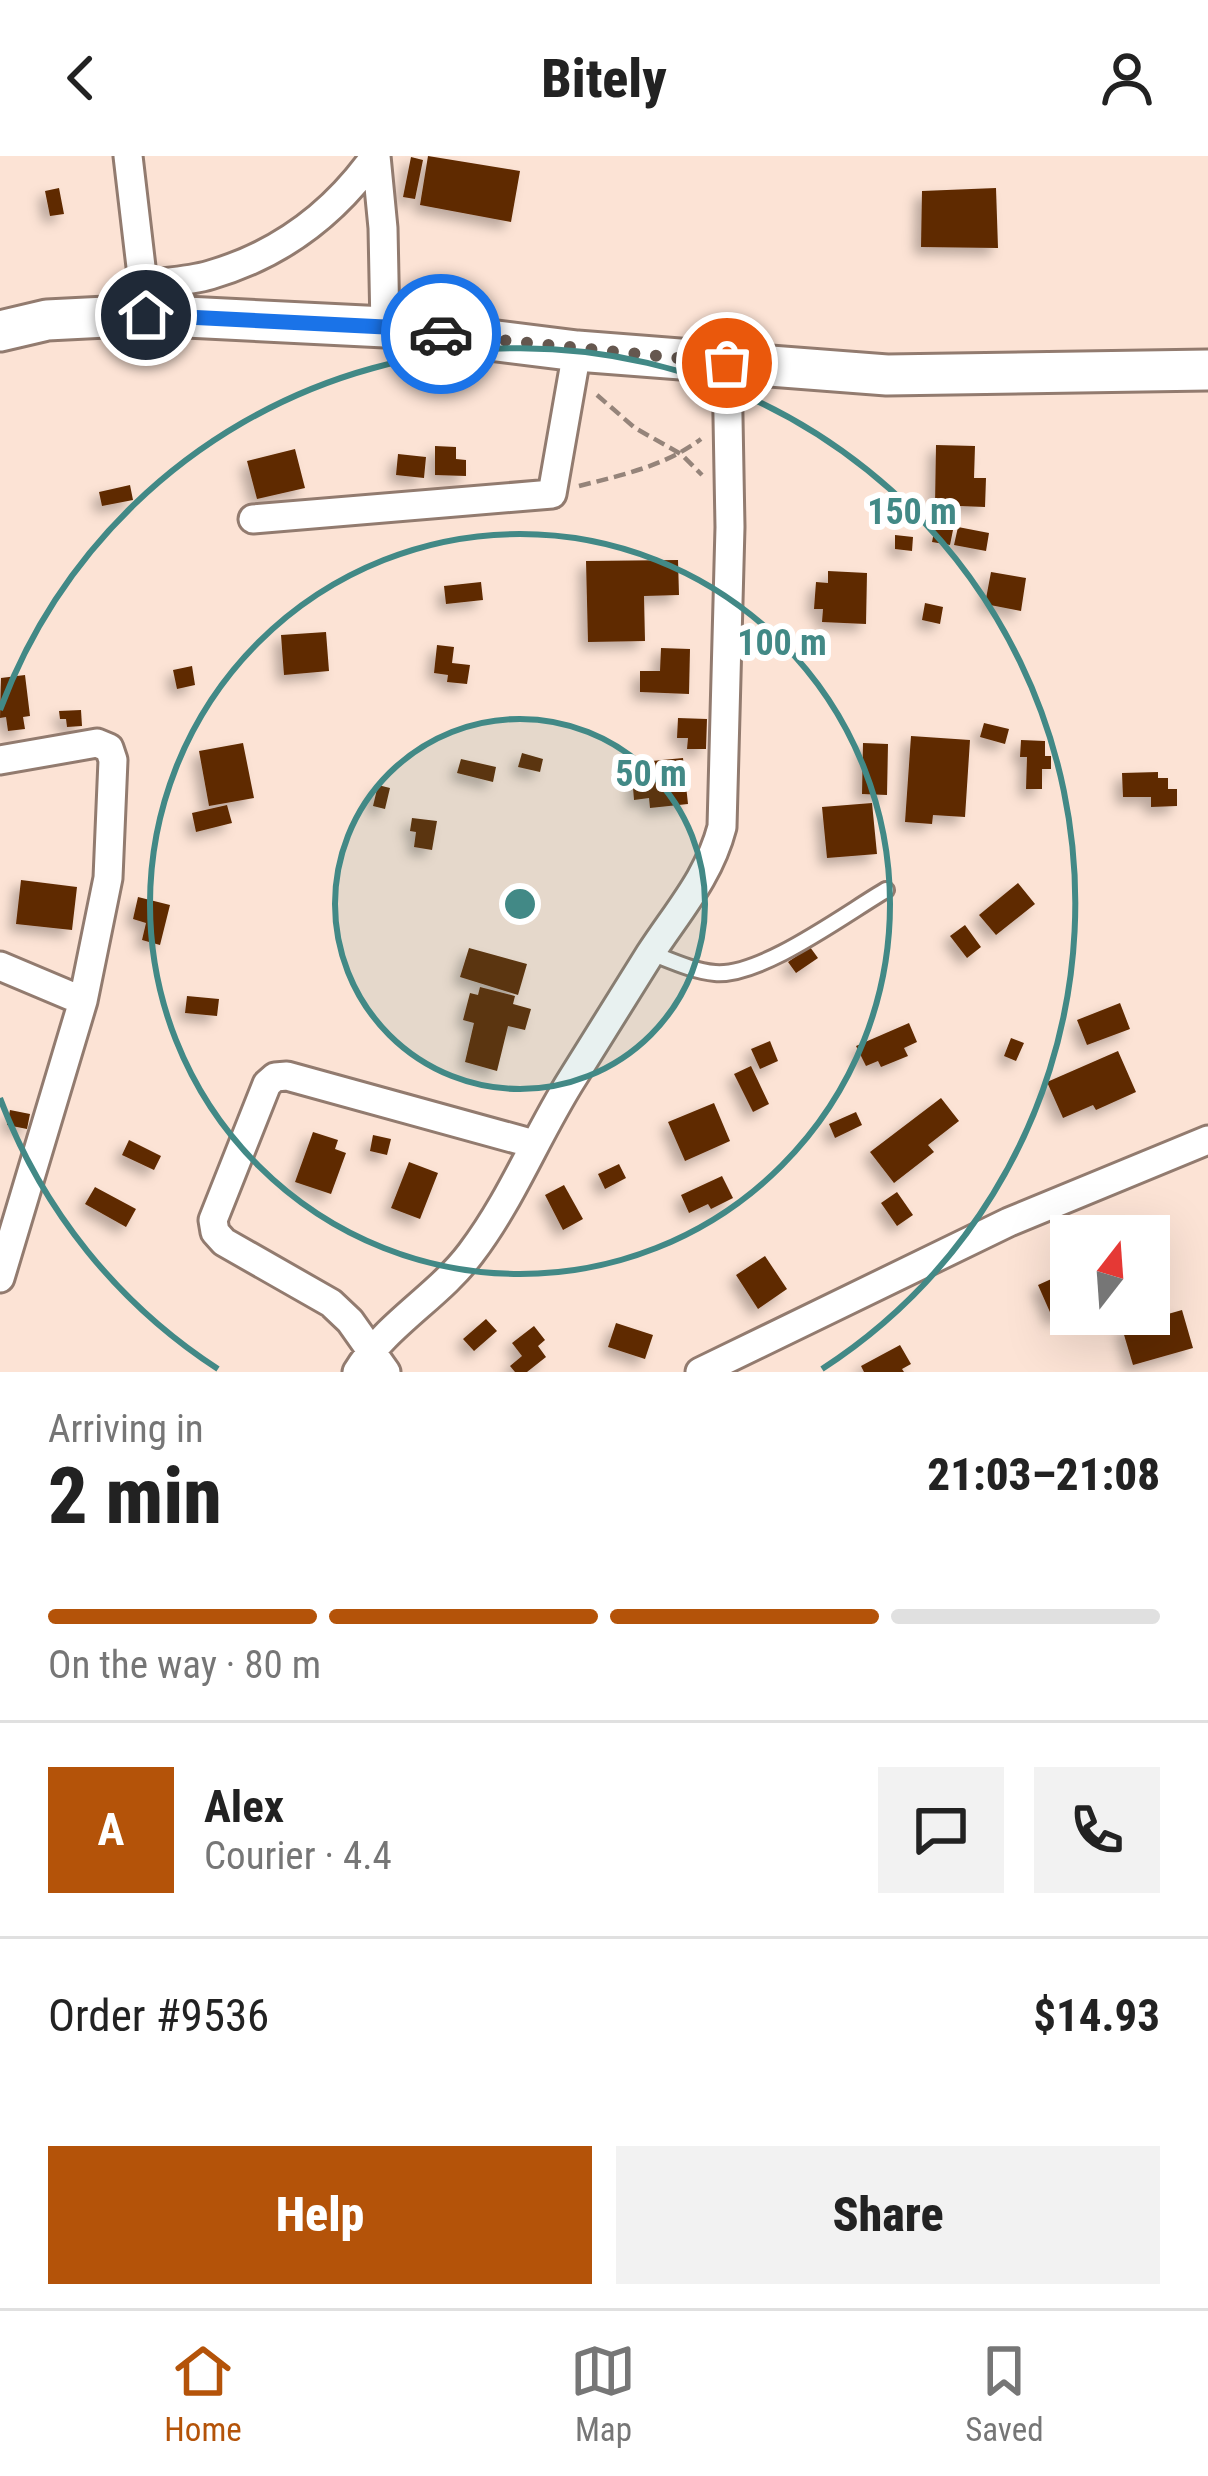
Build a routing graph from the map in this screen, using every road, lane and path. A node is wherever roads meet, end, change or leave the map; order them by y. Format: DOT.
graph roads {
  1 [pos="128,156"];
  2 [pos="375,156"];
  3 [pos="145,300"];
  4 [pos="385,327"];
  5 [pos="0,331"];
  6 [pos="576,364"];
  7 [pos="1208,370"];
  8 [pos="727,376"];
  9 [pos="681,454"];
  10 [pos="704,477"];
  11 [pos="552,494"];
  12 [pos="253,519"];
  13 [pos="0,760"];
  14 [pos="886,890"];
  15 [pos="651,953"];
  16 [pos="0,966"];
  17 [pos="83,1001"];
  18 [pos="1208,1140"];
  19 [pos="534,1144"];
  20 [pos="0,1278"];
  21 [pos="371,1365"];
  22 [pos="700,1372"];
  1 -- 3 [label="street"];
  2 -- 3 [label="street"];
  2 -- 4 [label="street"];
  3 -- 4 [label="street"];
  3 -- 5 [label="street"];
  4 -- 6 [label="street"];
  6 -- 8 [label="street"];
  6 -- 9 [label="path"];
  6 -- 11 [label="street"];
  7 -- 8 [label="street"];
  8 -- 9 [label="path"];
  8 -- 15 [label="street"];
  9 -- 10 [label="path"];
  9 -- 11 [label="path"];
  11 -- 12 [label="street"];
  13 -- 17 [label="street"];
  14 -- 15 [label="lane"];
  15 -- 19 [label="street"];
  16 -- 17 [label="street"];
  17 -- 20 [label="street"];
  18 -- 22 [label="street"];
  19 -- 21 [label="street"];
  19 -- 21 [label="street"];
}
